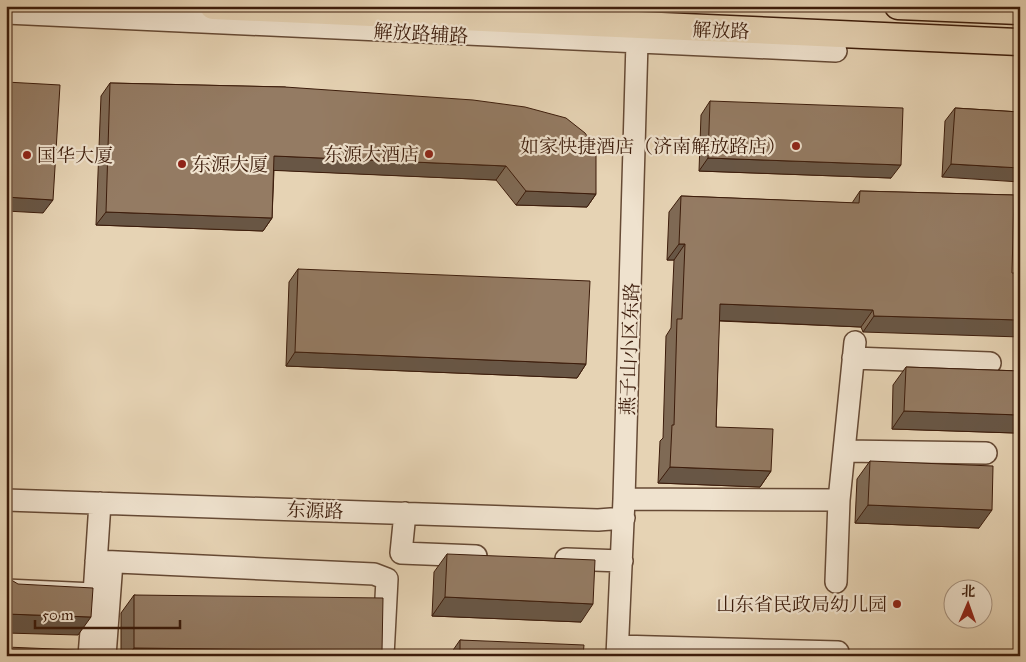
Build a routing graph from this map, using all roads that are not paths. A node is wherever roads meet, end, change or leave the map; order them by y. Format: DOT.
graph roads {
  1 [pos="213,6"];
  2 [pos="898,6"];
  3 [pos="1020,11"];
  4 [pos="6,13"];
  5 [pos="862,36"];
  6 [pos="637,42"];
  7 [pos="1020,42"];
  8 [pos="836,51"];
  9 [pos="990,363"];
  10 [pos="844,451"];
  11 [pos="986,454"];
  12 [pos="6,500"];
  13 [pos="839,500"];
  14 [pos="100,503"];
  15 [pos="624,508"];
  16 [pos="405,513"];
  17 [pos="497,557"];
  18 [pos="545,558"];
  19 [pos="622,561"];
  20 [pos="104,562"];
  21 [pos="836,582"];
  22 [pos="6,590"];
  23 [pos="94,594"];
  24 [pos="617,651"];
  25 [pos="89,656"];
  26 [pos="105,656"];
  27 [pos="383,656"];
  28 [pos="838,656"];
  1 -- 5 [label="main road, 解放路"];
  2 -- 3 [label="main road"];
  4 -- 6 [label="street, 解放路辅路"];
  5 -- 7 [label="main road, 解放路"];
  5 -- 8 [label="main road"];
  6 -- 8 [label="street, 解放路辅路"];
  6 -- 15 [label="street, 燕子山小区东路"];
  9 -- 10 [label="street"];
  10 -- 11 [label="street"];
  10 -- 13 [label="street"];
  12 -- 14 [label="street, 东源路"];
  13 -- 15 [label="street, 东源路"];
  13 -- 21 [label="street"];
  14 -- 16 [label="street, 东源路"];
  14 -- 20 [label="street"];
  15 -- 16 [label="street, 东源路"];
  15 -- 19 [label="street, 燕子山小区东路"];
  16 -- 17 [label="street"];
  18 -- 19 [label="street"];
  19 -- 24 [label="street, 燕子山小区东路"];
  20 -- 23 [label="street"];
  20 -- 26 [label="street"];
  20 -- 27 [label="street"];
  22 -- 23 [label="street"];
  23 -- 25 [label="street"];
  24 -- 28 [label="street"];
}
